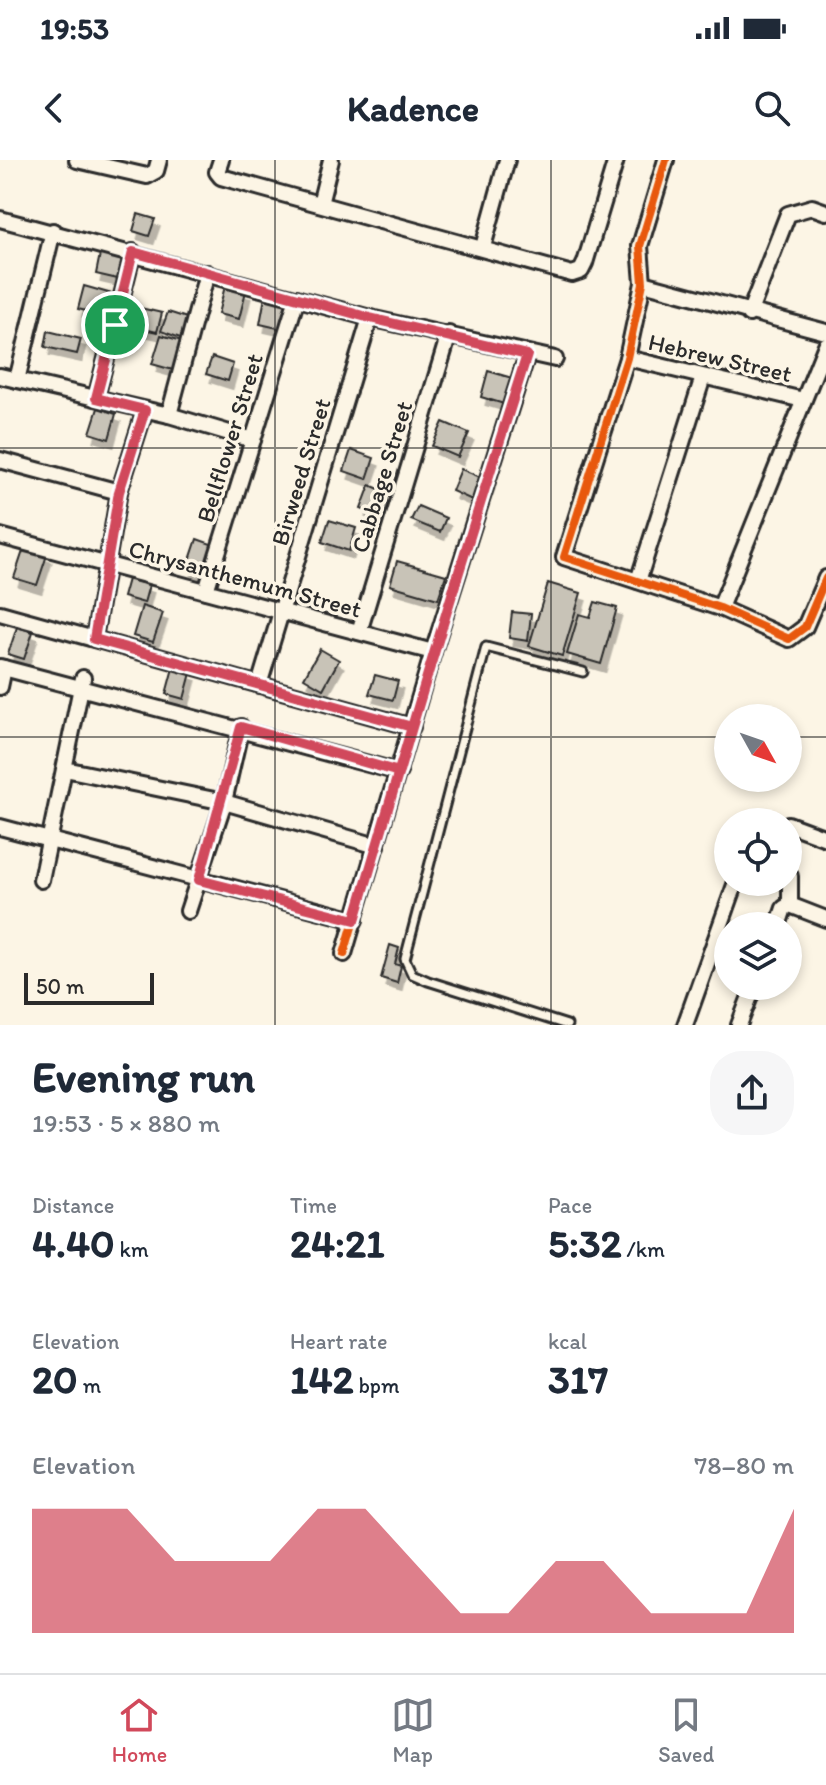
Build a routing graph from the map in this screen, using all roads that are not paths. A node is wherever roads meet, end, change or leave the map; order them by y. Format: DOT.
graph roads {
  1 [pos="78,160"];
  2 [pos="159,160"];
  3 [pos="221,160"];
  4 [pos="331,160"];
  5 [pos="507,160"];
  6 [pos="616,160"];
  7 [pos="666,160"];
  8 [pos="320,204"];
  9 [pos="826,212"];
  10 [pos="0,219"];
  11 [pos="53,231"];
  12 [pos="483,247"];
  13 [pos="133,252"];
  14 [pos="207,273"];
  15 [pos="643,283"];
  16 [pos="297,298"];
  17 [pos="749,314"];
  18 [pos="370,318"];
  19 [pos="826,332"];
  20 [pos="449,334"];
  21 [pos="826,345"];
  22 [pos="527,355"];
  23 [pos="627,358"];
  24 [pos="555,359"];
  25 [pos="0,376"];
  26 [pos="703,377"];
  27 [pos="17,380"];
  28 [pos="96,398"];
  29 [pos="803,400"];
  30 [pos="145,410"];
  31 [pos="169,415"];
  32 [pos="253,440"];
  33 [pos="0,460"];
  34 [pos="119,492"];
  35 [pos="0,536"];
  36 [pos="105,564"];
  37 [pos="826,578"];
  38 [pos="638,581"];
  39 [pos="206,591"];
  40 [pos="720,608"];
  41 [pos="283,610"];
  42 [pos="0,613"];
  43 [pos="359,632"];
  44 [pos="94,639"];
  45 [pos="433,652"];
  46 [pos="2,667"];
  47 [pos="583,672"];
  48 [pos="82,684"];
  49 [pos="259,685"];
  50 [pos="0,687"];
  51 [pos="241,727"];
  52 [pos="412,727"];
  53 [pos="65,769"];
  54 [pos="399,772"];
  55 [pos="224,802"];
  56 [pos="0,827"];
  57 [pos="802,829"];
  58 [pos="826,838"];
  59 [pos="49,841"];
  60 [pos="377,846"];
  61 [pos="41,880"];
  62 [pos="199,880"];
  63 [pos="731,896"];
  64 [pos="790,896"];
  65 [pos="790,905"];
  66 [pos="188,911"];
  67 [pos="783,912"];
  68 [pos="826,919"];
  69 [pos="355,920"];
  70 [pos="344,954"];
  71 [pos="749,1000"];
  72 [pos="567,1025"];
  73 [pos="685,1025"];
  74 [pos="739,1025"];
  1 -- 2 [label="street"];
  3 -- 8 [label="street"];
  4 -- 8 [label="street"];
  5 -- 12 [label="street"];
  6 -- 12 [label="street"];
  7 -- 15 [label="street"];
  8 -- 12 [label="street"];
  9 -- 17 [label="street"];
  10 -- 11 [label="street"];
  11 -- 13 [label="street"];
  11 -- 27 [label="street"];
  13 -- 14 [label="street"];
  13 -- 28 [label="street"];
  14 -- 16 [label="street"];
  14 -- 31 [label="street"];
  15 -- 17 [label="street"];
  15 -- 23 [label="street"];
  16 -- 18 [label="street"];
  16 -- 32 [label="street, Bellflower Street"];
  17 -- 19 [label="street"];
  18 -- 20 [label="street"];
  18 -- 41 [label="street, Birweed Street"];
  20 -- 22 [label="street"];
  20 -- 43 [label="street, Cabbage Street"];
  21 -- 29 [label="street"];
  22 -- 24 [label="street"];
  22 -- 45 [label="street"];
  23 -- 26 [label="street, Hebrew Street"];
  23 -- 38 [label="street"];
  25 -- 27 [label="street"];
  26 -- 29 [label="street, Hebrew Street"];
  26 -- 38 [label="street"];
  27 -- 28 [label="street"];
  28 -- 30 [label="street"];
  29 -- 40 [label="street"];
  30 -- 31 [label="street"];
  30 -- 34 [label="street"];
  31 -- 32 [label="street"];
  32 -- 39 [label="street, Bellflower Street"];
  33 -- 34 [label="street"];
  34 -- 36 [label="street"];
  35 -- 36 [label="street, Chrysanthemum Street"];
  36 -- 39 [label="street, Chrysanthemum Street"];
  36 -- 44 [label="street"];
  37 -- 40 [label="street"];
  38 -- 40 [label="street"];
  39 -- 41 [label="street, Chrysanthemum Street"];
  41 -- 43 [label="street, Chrysanthemum Street"];
  41 -- 49 [label="street, Birweed Street"];
  42 -- 44 [label="street"];
  43 -- 45 [label="street, Chrysanthemum Street"];
  44 -- 49 [label="street"];
  45 -- 52 [label="street"];
  46 -- 48 [label="street"];
  46 -- 50 [label="street"];
  47 -- 72 [label="lane"];
  48 -- 51 [label="street"];
  48 -- 53 [label="street"];
  49 -- 52 [label="street"];
  51 -- 54 [label="street"];
  51 -- 55 [label="street"];
  52 -- 54 [label="street"];
  53 -- 55 [label="street"];
  53 -- 59 [label="street"];
  54 -- 60 [label="street"];
  55 -- 60 [label="street"];
  55 -- 62 [label="street"];
  56 -- 59 [label="street"];
  57 -- 58 [label="street"];
  59 -- 61 [label="street"];
  59 -- 62 [label="street"];
  60 -- 69 [label="street"];
  62 -- 66 [label="street"];
  62 -- 69 [label="street"];
  63 -- 73 [label="street"];
  64 -- 65 [label="street"];
  65 -- 67 [label="street"];
  65 -- 68 [label="street"];
  69 -- 70 [label="street"];
  71 -- 74 [label="street"];
}
